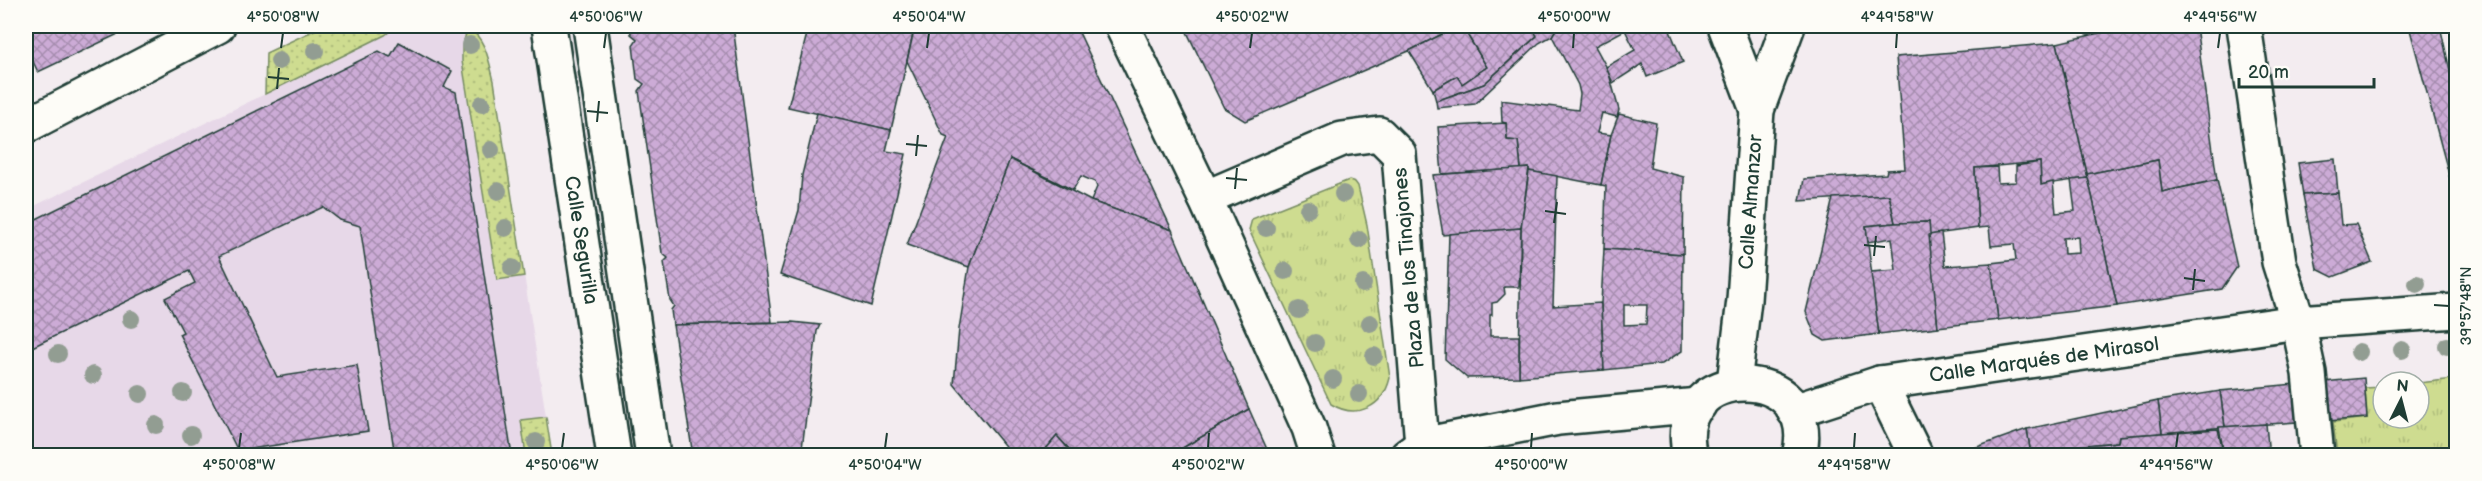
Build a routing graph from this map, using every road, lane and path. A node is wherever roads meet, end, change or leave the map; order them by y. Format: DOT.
graph roads {
  1 [pos="218,26"];
  2 [pos="549,26"];
  3 [pos="590,26"];
  4 [pos="1122,26"];
  5 [pos="1725,26"];
  6 [pos="1788,26"];
  7 [pos="2244,26"];
  8 [pos="1757,110"];
  9 [pos="26,126"];
  10 [pos="1205,198"];
  11 [pos="2457,311"];
  12 [pos="2298,322"];
  13 [pos="1734,383"];
  14 [pos="1880,383"];
  15 [pos="1699,405"];
  16 [pos="1794,411"];
  17 [pos="1414,450"];
  18 [pos="614,456"];
  19 [pos="653,456"];
  20 [pos="1318,456"];
  21 [pos="1690,456"];
  22 [pos="1798,456"];
  23 [pos="1916,456"];
  24 [pos="2317,456"];
  1 -- 9 [label="street"];
  2 -- 18 [label="street, Calle Segurilla"];
  3 -- 19 [label="street, Calle Segurilla"];
  4 -- 10 [label="street"];
  5 -- 8 [label="street"];
  6 -- 8 [label="street, Calle Almanzor"];
  7 -- 12 [label="street"];
  8 -- 13 [label="street, Calle Almanzor"];
  10 -- 17 [label="street, Plaza de los Tinajones"];
  10 -- 20 [label="street"];
  11 -- 12 [label="street, Calle Marqués de Mirasol"];
  12 -- 14 [label="street, Calle Marqués de Mirasol"];
  12 -- 24 [label="street"];
  13 -- 15 [label="street"];
  13 -- 16 [label="street"];
  14 -- 16 [label="street, Calle Marqués de Mirasol"];
  14 -- 23 [label="street"];
  15 -- 17 [label="street"];
  15 -- 21 [label="street"];
  16 -- 22 [label="street"];
}
